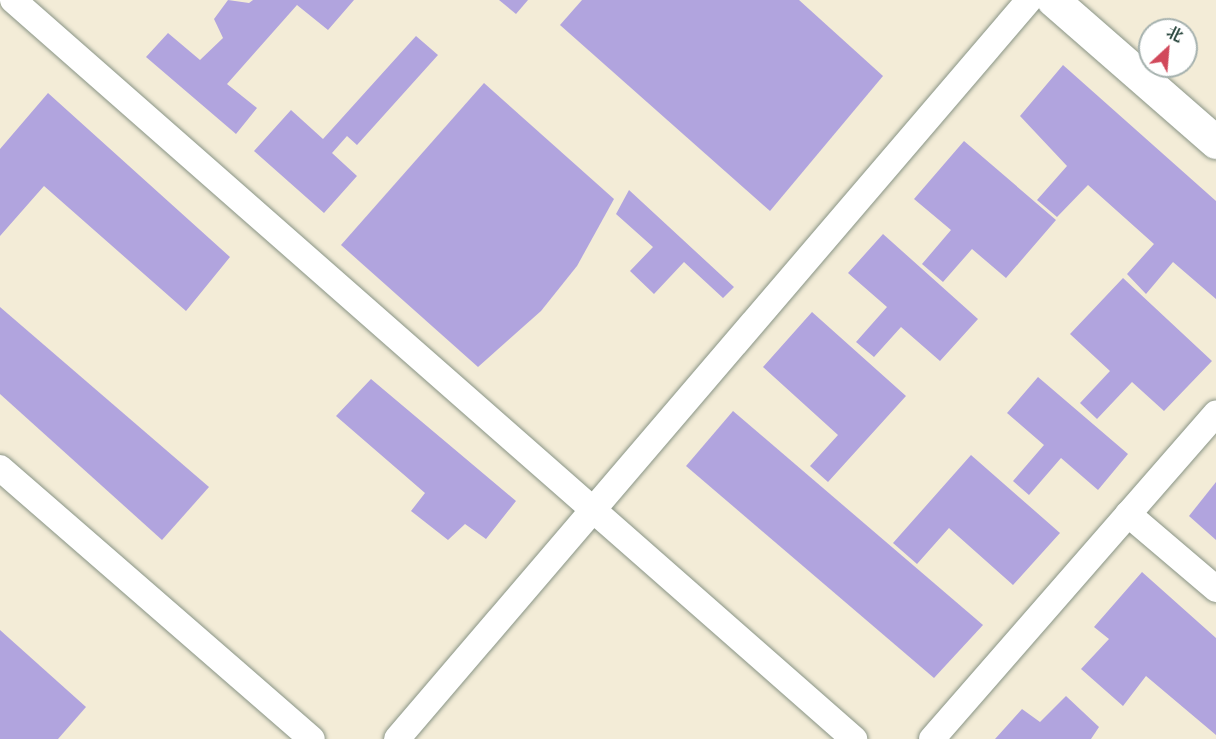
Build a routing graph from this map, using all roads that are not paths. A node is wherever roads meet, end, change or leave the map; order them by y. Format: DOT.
graph roads {
  1 [pos="13,0"];
  2 [pos="1029,0"];
  3 [pos="1053,0"];
  4 [pos="1084,0"];
  5 [pos="1138,47"];
  6 [pos="1175,78"];
  7 [pos="1216,114"];
  8 [pos="1216,142"];
  9 [pos="1216,413"];
  10 [pos="0,468"];
  11 [pos="594,509"];
  12 [pos="1128,514"];
  13 [pos="1216,589"];
  14 [pos="312,739"];
  15 [pos="397,739"];
  16 [pos="854,739"];
  17 [pos="932,739"];
  1 -- 11 [label="street"];
  2 -- 11 [label="street"];
  3 -- 8 [label="main road"];
  4 -- 5 [label="main road"];
  6 -- 7 [label="main road"];
  9 -- 12 [label="street"];
  10 -- 14 [label="street"];
  11 -- 15 [label="street"];
  11 -- 16 [label="street"];
  12 -- 13 [label="street"];
  12 -- 17 [label="street"];
}
